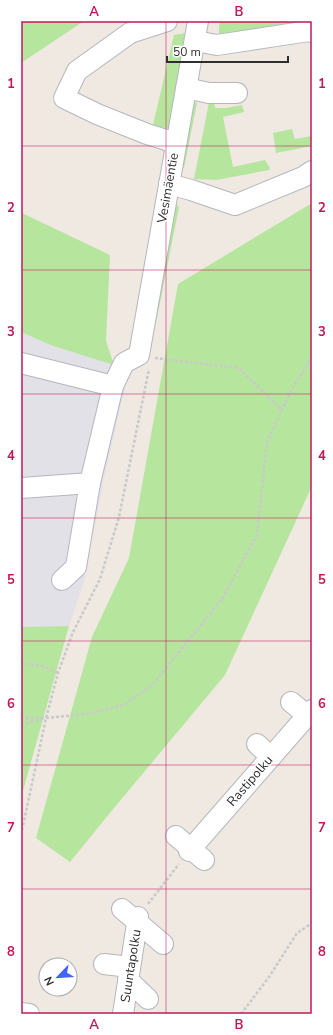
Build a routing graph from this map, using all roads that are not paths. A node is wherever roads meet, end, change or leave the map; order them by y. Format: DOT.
graph roads {
  1 [pos="167,21"];
  2 [pos="198,21"];
  3 [pos="312,32"];
  4 [pos="195,41"];
  5 [pos="186,88"];
  6 [pos="237,93"];
  7 [pos="176,143"];
  8 [pos="312,171"];
  9 [pos="169,184"];
  10 [pos="21,363"];
  11 [pos="114,386"];
  12 [pos="90,483"];
  13 [pos="21,488"];
  14 [pos="62,580"];
  15 [pos="291,702"];
  16 [pos="310,713"];
  17 [pos="190,849"];
  18 [pos="163,944"];
  19 [pos="104,964"];
  20 [pos="129,973"];
  21 [pos="148,999"];
  22 [pos="21,1013"];
  23 [pos="29,1014"];
  24 [pos="123,1014"];
  1 -- 7 [label="street"];
  2 -- 4 [label="street, Vesimäentie"];
  3 -- 4 [label="street"];
  4 -- 5 [label="street, Vesimäentie"];
  5 -- 6 [label="street"];
  5 -- 7 [label="street, Vesimäentie"];
  7 -- 9 [label="street, Vesimäentie"];
  8 -- 9 [label="street"];
  9 -- 11 [label="street, Vesimäentie"];
  10 -- 11 [label="street"];
  11 -- 12 [label="street"];
  12 -- 13 [label="street"];
  12 -- 14 [label="street"];
  15 -- 16 [label="street"];
  16 -- 17 [label="street, Rastipolku"];
  18 -- 20 [label="street, Suuntapolku"];
  19 -- 20 [label="street"];
  20 -- 21 [label="street"];
  20 -- 24 [label="street, Suuntapolku"];
  22 -- 23 [label="street"];
}
